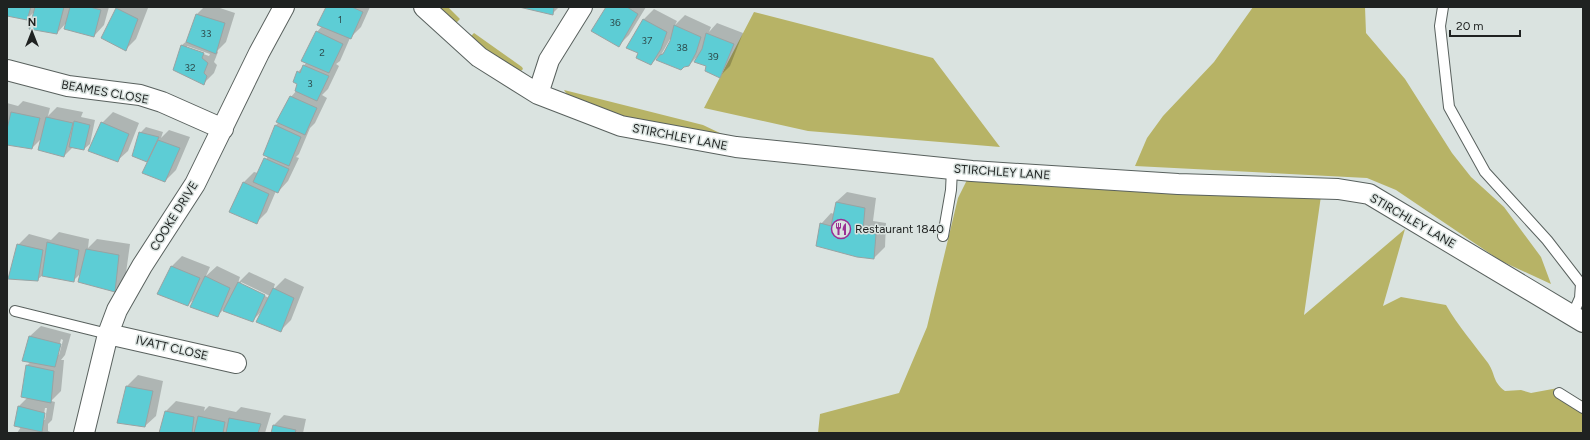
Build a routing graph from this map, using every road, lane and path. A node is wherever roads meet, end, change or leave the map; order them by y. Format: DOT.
graph roads {
  1 [pos="284,7"];
  2 [pos="424,7"];
  3 [pos="582,7"];
  4 [pos="1443,7"];
  5 [pos="7,70"];
  6 [pos="538,94"];
  7 [pos="223,129"];
  8 [pos="952,169"];
  9 [pos="943,236"];
  10 [pos="15,311"];
  11 [pos="1577,319"];
  12 [pos="108,334"];
  13 [pos="236,362"];
  14 [pos="1558,393"];
  15 [pos="1583,408"];
  16 [pos="84,433"];
  1 -- 7 [label="street, COOKE DRIVE"];
  2 -- 6 [label="street, STIRCHLEY LANE"];
  3 -- 6 [label="street"];
  4 -- 11 [label="lane"];
  5 -- 7 [label="street, BEAMES CLOSE"];
  6 -- 8 [label="street, STIRCHLEY LANE"];
  7 -- 12 [label="street, COOKE DRIVE"];
  8 -- 9 [label="lane"];
  8 -- 11 [label="street, STIRCHLEY LANE"];
  10 -- 12 [label="lane"];
  12 -- 13 [label="street, IVATT CLOSE"];
  12 -- 16 [label="street, COOKE DRIVE"];
  14 -- 15 [label="lane"];
}
